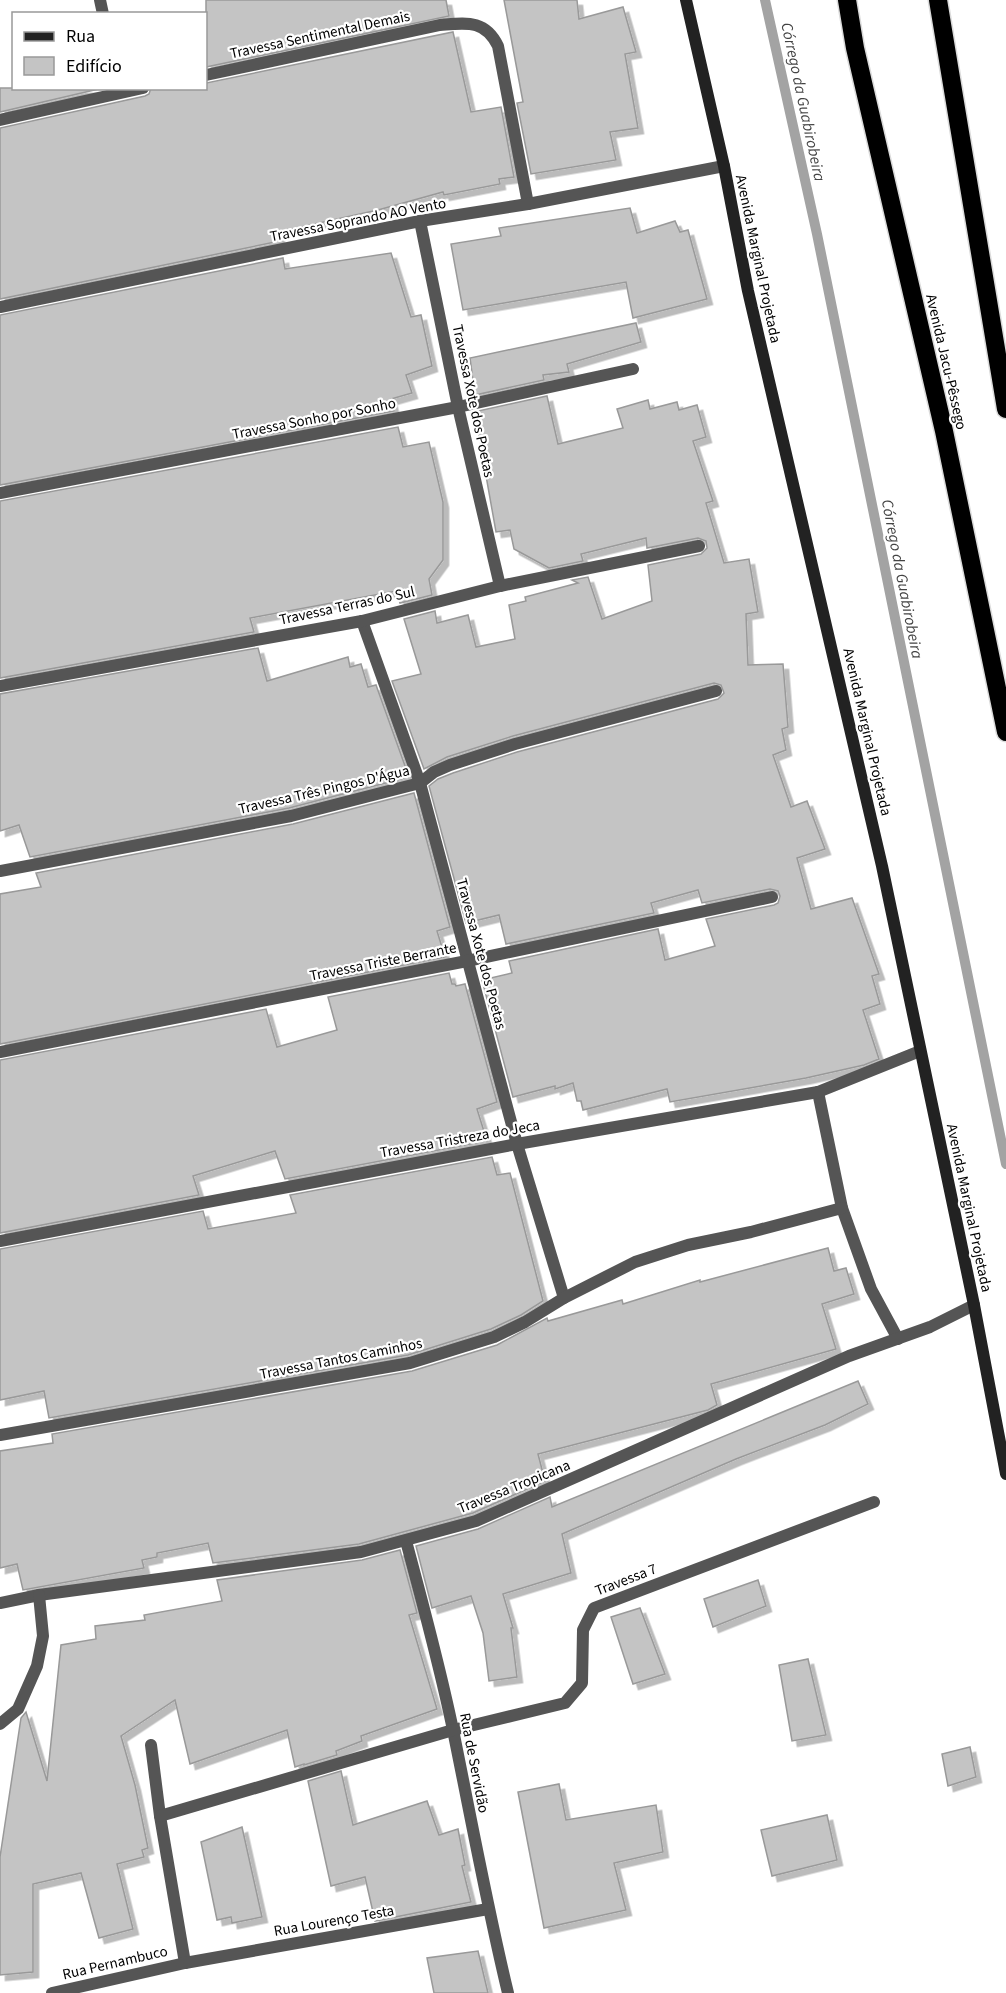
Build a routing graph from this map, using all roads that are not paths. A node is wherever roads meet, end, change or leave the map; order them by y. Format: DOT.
graph roads {
  1 [pos="686,0"];
  2 [pos="847,0"];
  3 [pos="938,0"];
  4 [pos="207,75"];
  5 [pos="125,90"];
  6 [pos="0,120"];
  7 [pos="724,166"];
  8 [pos="528,204"];
  9 [pos="420,221"];
  10 [pos="0,307"];
  11 [pos="633,369"];
  12 [pos="458,407"];
  13 [pos="1006,409"];
  14 [pos="0,493"];
  15 [pos="699,546"];
  16 [pos="500,586"];
  17 [pos="362,621"];
  18 [pos="0,687"];
  19 [pos="716,691"];
  20 [pos="1006,732"];
  21 [pos="420,783"];
  22 [pos="0,871"];
  23 [pos="772,897"];
  24 [pos="467,961"];
  25 [pos="920,1051"];
  26 [pos="0,1052"];
  27 [pos="818,1092"];
  28 [pos="517,1144"];
  29 [pos="842,1208"];
  30 [pos="0,1241"];
  31 [pos="564,1298"];
  32 [pos="974,1305"];
  33 [pos="898,1338"];
  34 [pos="0,1435"];
  35 [pos="1006,1474"];
  36 [pos="874,1502"];
  37 [pos="406,1540"];
  38 [pos="39,1595"];
  39 [pos="0,1603"];
  40 [pos="0,1724"];
  41 [pos="453,1730"];
  42 [pos="151,1745"];
  43 [pos="160,1816"];
  44 [pos="488,1909"];
  45 [pos="185,1963"];
  46 [pos="52,1993"];
  47 [pos="508,1993"];
  1 -- 7 [label="main road, Avenida Marginal Projetada"];
  2 -- 20 [label="highway, Avenida Jacu-Pêssego"];
  3 -- 13 [label="highway"];
  4 -- 8 [label="street, Travessa Sentimental Demais"];
  5 -- 6 [label="street"];
  7 -- 8 [label="street, Travessa Soprando AO Vento"];
  7 -- 25 [label="main road, Avenida Marginal Projetada"];
  8 -- 9 [label="street, Travessa Soprando AO Vento"];
  9 -- 10 [label="street, Travessa Soprando AO Vento"];
  9 -- 12 [label="street, Travessa Xote dos Poetas"];
  11 -- 12 [label="street, Travessa Sonho por Sonho"];
  12 -- 14 [label="street, Travessa Sonho por Sonho"];
  12 -- 16 [label="street, Travessa Xote dos Poetas"];
  15 -- 16 [label="street, Travessa Terras do Sul"];
  16 -- 17 [label="street, Travessa Terras do Sul"];
  17 -- 18 [label="street, Travessa Terras do Sul"];
  17 -- 21 [label="street, Travessa Xote dos Poetas"];
  19 -- 21 [label="street, Travessa Três Pingos D'Água"];
  21 -- 22 [label="street, Travessa Três Pingos D'Água"];
  21 -- 24 [label="street, Travessa Xote dos Poetas"];
  23 -- 24 [label="street, Travessa Triste Berrante"];
  24 -- 26 [label="street, Travessa Triste Berrante"];
  24 -- 28 [label="street, Travessa Xote dos Poetas"];
  25 -- 27 [label="street, Travessa Tristreza do Jeca"];
  25 -- 32 [label="main road, Avenida Marginal Projetada"];
  27 -- 28 [label="street, Travessa Tristreza do Jeca"];
  27 -- 29 [label="street"];
  28 -- 30 [label="street, Travessa Tristreza do Jeca"];
  28 -- 31 [label="street, Travessa Xote dos Poetas"];
  29 -- 31 [label="street, Travessa Tantos Caminhos"];
  29 -- 33 [label="street"];
  31 -- 34 [label="street, Travessa Tantos Caminhos"];
  32 -- 33 [label="street, Travessa Tropicana"];
  32 -- 35 [label="main road, Avenida Marginal Projetada"];
  33 -- 37 [label="street, Travessa Tropicana"];
  36 -- 41 [label="street, Travessa 7"];
  37 -- 38 [label="street, Travessa Tropicana"];
  37 -- 41 [label="street, Rua de Servidão"];
  38 -- 39 [label="street, Travessa Tropicana"];
  38 -- 40 [label="street"];
  41 -- 43 [label="street, Travessa 7"];
  41 -- 44 [label="street, Rua de Servidão"];
  42 -- 43 [label="street"];
  43 -- 45 [label="street"];
  44 -- 45 [label="street, Rua Lourenço Testa"];
  44 -- 47 [label="street, Rua de Servidão"];
  45 -- 46 [label="street, Rua Pernambuco"];
}
